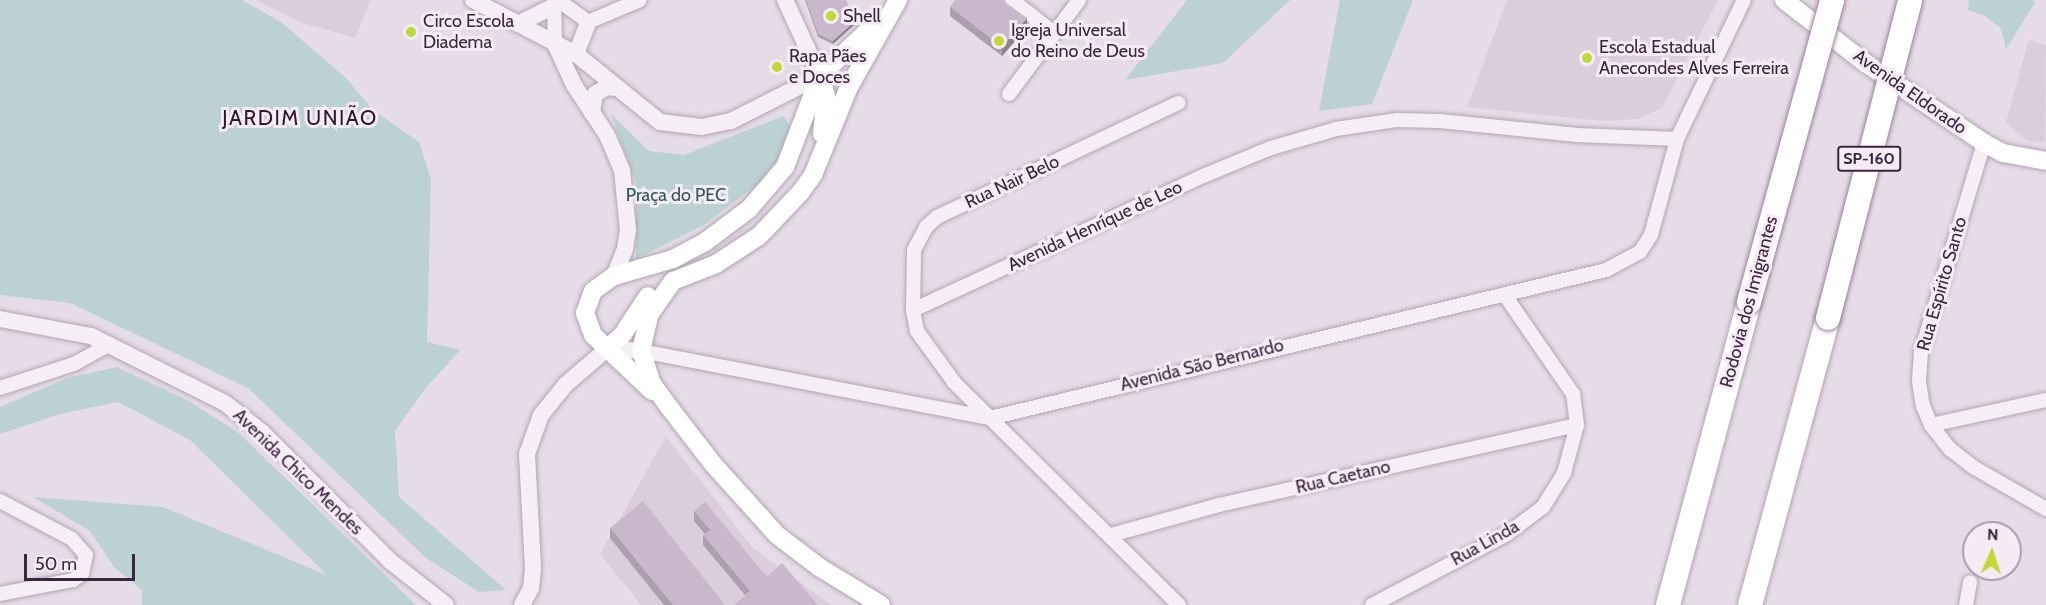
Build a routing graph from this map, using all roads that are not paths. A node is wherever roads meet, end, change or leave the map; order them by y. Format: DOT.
graph roads {
  1 [pos="473,0"];
  2 [pos="640,0"];
  3 [pos="785,0"];
  4 [pos="1012,0"];
  5 [pos="1079,0"];
  6 [pos="1743,0"];
  7 [pos="1832,0"];
  8 [pos="1910,0"];
  9 [pos="555,2"];
  10 [pos="897,2"];
  11 [pos="1789,2"];
  12 [pos="588,22"];
  13 [pos="518,24"];
  14 [pos="1053,32"];
  15 [pos="555,44"];
  16 [pos="576,54"];
  17 [pos="820,76"];
  18 [pos="617,88"];
  19 [pos="1009,93"];
  20 [pos="1178,103"];
  21 [pos="592,113"];
  22 [pos="1677,139"];
  23 [pos="1984,143"];
  24 [pos="2046,161"];
  25 [pos="818,163"];
  26 [pos="614,276"];
  27 [pos="673,281"];
  28 [pos="1506,297"];
  29 [pos="913,310"];
  30 [pos="0,319"];
  31 [pos="110,344"];
  32 [pos="607,349"];
  33 [pos="641,351"];
  34 [pos="0,388"];
  35 [pos="2046,400"];
  36 [pos="669,407"];
  37 [pos="990,418"];
  38 [pos="1577,425"];
  39 [pos="1931,425"];
  40 [pos="0,501"];
  41 [pos="2046,508"];
  42 [pos="1111,536"];
  43 [pos="1970,582"];
  44 [pos="849,586"];
  45 [pos="0,594"];
  46 [pos="446,605"];
  47 [pos="522,605"];
  48 [pos="866,605"];
  49 [pos="881,605"];
  50 [pos="1179,605"];
  51 [pos="1372,605"];
  52 [pos="1668,605"];
  53 [pos="1750,605"];
  54 [pos="1966,605"];
  1 -- 13 [label="street"];
  2 -- 12 [label="street"];
  3 -- 17 [label="street"];
  4 -- 14 [label="street"];
  5 -- 14 [label="street"];
  6 -- 22 [label="street, Avenida São Bernardo"];
  7 -- 52 [label="highway, Rodovia dos Imigrantes, bridge"];
  8 -- 53 [label="highway, SP-160, bridge"];
  9 -- 12 [label="street"];
  9 -- 13 [label="street"];
  9 -- 15 [label="street"];
  10 -- 17 [label="main road"];
  10 -- 25 [label="main road"];
  11 -- 23 [label="main road, Avenida Eldorado"];
  12 -- 16 [label="street"];
  13 -- 15 [label="street"];
  14 -- 19 [label="street"];
  15 -- 16 [label="street"];
  15 -- 21 [label="street"];
  16 -- 18 [label="street"];
  17 -- 18 [label="street"];
  17 -- 25 [label="main road"];
  17 -- 26 [label="main road"];
  18 -- 21 [label="street"];
  20 -- 29 [label="street, Rua Nair Belo"];
  21 -- 26 [label="street"];
  22 -- 28 [label="street, Avenida São Bernardo"];
  22 -- 29 [label="street, Avenida Henríque de Leo"];
  23 -- 24 [label="main road, Avenida Eldorado"];
  23 -- 39 [label="street, Rua Espírito Santo"];
  25 -- 27 [label="main road"];
  26 -- 32 [label="main road"];
  27 -- 32 [label="main road"];
  27 -- 33 [label="main road"];
  28 -- 37 [label="street, Avenida São Bernardo"];
  28 -- 38 [label="street, Rua Linda"];
  29 -- 37 [label="street"];
  30 -- 31 [label="street, Avenida Chico Mendes"];
  31 -- 34 [label="street"];
  31 -- 46 [label="street, Avenida Chico Mendes"];
  32 -- 33 [label="street"];
  32 -- 36 [label="main road"];
  32 -- 47 [label="street"];
  33 -- 36 [label="main road"];
  33 -- 37 [label="street, Avenida São Bernardo"];
  35 -- 39 [label="street"];
  36 -- 44 [label="main road"];
  37 -- 42 [label="street"];
  38 -- 42 [label="street, Rua Caetano"];
  38 -- 51 [label="street, Rua Linda"];
  39 -- 41 [label="street, Rua Espírito Santo"];
  40 -- 45 [label="street"];
  42 -- 50 [label="street"];
  43 -- 54 [label="street"];
  44 -- 48 [label="main road"];
  44 -- 49 [label="main road"];
}
